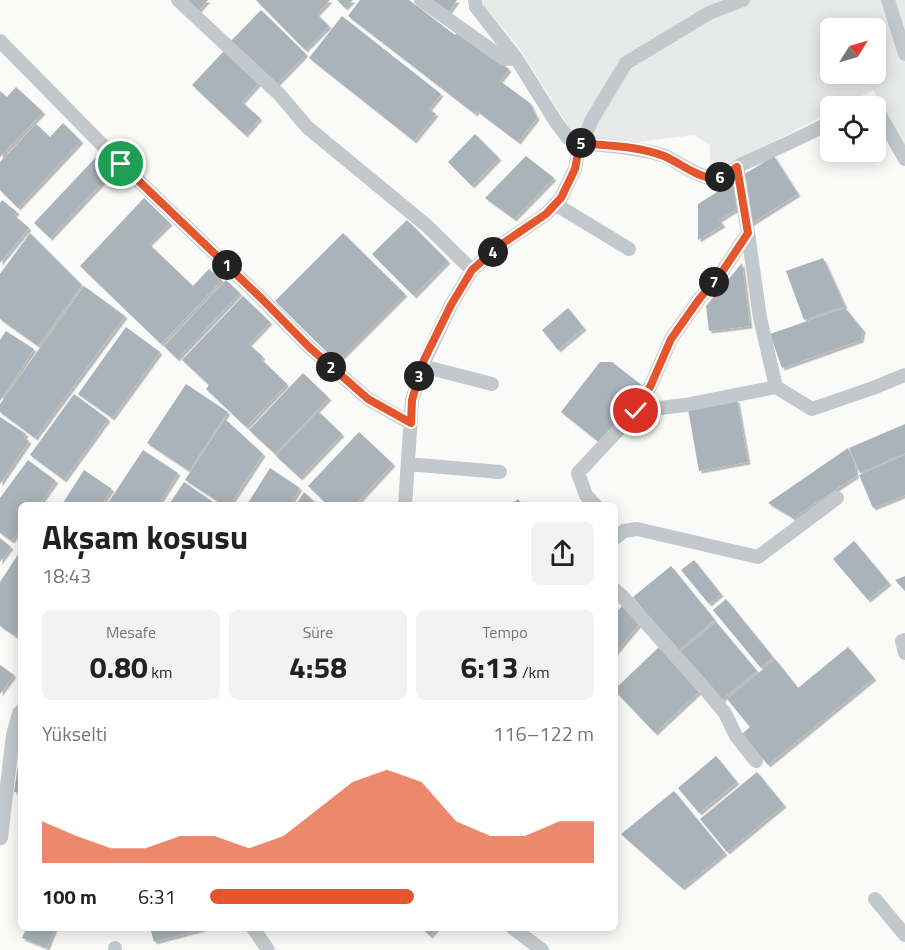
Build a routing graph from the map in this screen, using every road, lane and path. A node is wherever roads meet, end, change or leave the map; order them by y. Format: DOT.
graph roads {
  1 [pos="178,0"];
  2 [pos="421,0"];
  3 [pos="475,0"];
  4 [pos="743,0"];
  5 [pos="888,0"];
  6 [pos="0,42"];
  7 [pos="905,54"];
  8 [pos="516,58"];
  9 [pos="886,126"];
  10 [pos="820,128"];
  11 [pos="580,143"];
  12 [pos="905,159"];
  13 [pos="737,167"];
  14 [pos="555,204"];
  15 [pos="748,233"];
  16 [pos="629,249"];
  17 [pos="472,270"];
  18 [pos="422,366"];
  19 [pos="905,375"];
  20 [pos="492,384"];
  21 [pos="776,387"];
  22 [pos="636,411"];
  23 [pos="411,423"];
  24 [pos="408,464"];
  25 [pos="500,472"];
  26 [pos="837,498"];
  27 [pos="405,502"];
  28 [pos="592,502"];
  29 [pos="618,533"];
  30 [pos="618,593"];
  31 [pos="905,640"];
  32 [pos="905,653"];
  33 [pos="18,716"];
  34 [pos="11,734"];
  35 [pos="756,761"];
  36 [pos="1,838"];
  37 [pos="875,899"];
  38 [pos="255,931"];
  39 [pos="517,931"];
  40 [pos="905,935"];
  41 [pos="268,950"];
  42 [pos="542,950"];
  1 -- 17 [label="street"];
  2 -- 8 [label="street"];
  3 -- 8 [label="street"];
  4 -- 11 [label="street"];
  5 -- 7 [label="street"];
  6 -- 23 [label="street"];
  8 -- 11 [label="street"];
  9 -- 12 [label="street"];
  10 -- 13 [label="street"];
  11 -- 13 [label="street"];
  11 -- 14 [label="street"];
  13 -- 15 [label="street"];
  14 -- 16 [label="street"];
  14 -- 17 [label="street"];
  15 -- 21 [label="street"];
  15 -- 22 [label="street"];
  17 -- 18 [label="street"];
  18 -- 20 [label="street"];
  18 -- 23 [label="street"];
  19 -- 21 [label="street"];
  21 -- 22 [label="street"];
  22 -- 28 [label="street"];
  23 -- 24 [label="street"];
  24 -- 25 [label="street"];
  24 -- 27 [label="street"];
  26 -- 29 [label="street"];
  30 -- 35 [label="street"];
  31 -- 32 [label="street"];
  33 -- 34 [label="street"];
  34 -- 36 [label="street"];
  37 -- 40 [label="street"];
  38 -- 41 [label="street"];
  39 -- 42 [label="street"];
}
